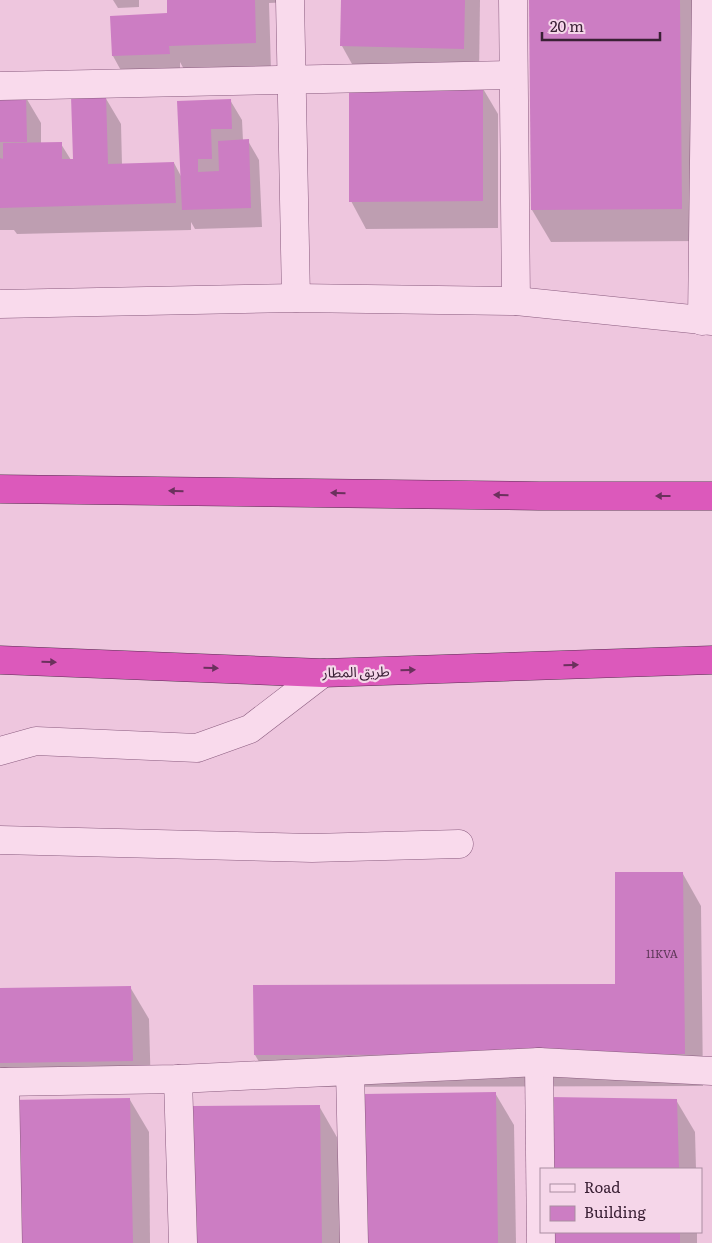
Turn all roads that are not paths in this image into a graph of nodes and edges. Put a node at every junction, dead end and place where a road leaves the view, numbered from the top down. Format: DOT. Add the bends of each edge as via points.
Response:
graph roads {
  1 [pos="290,0"];
  2 [pos="513,0"];
  3 [pos="706,0"];
  4 [pos="514,75"];
  5 [pos="292,80"];
  6 [pos="0,86"];
  7 [pos="296,298"];
  8 [pos="516,301"];
  9 [pos="0,304"];
  10 [pos="707,321"];
  11 [pos="0,488"];
  12 [pos="712,496"];
  13 [pos="0,660"];
  14 [pos="712,660"];
  15 [pos="323,673"];
  16 [pos="0,751"];
  17 [pos="0,840"];
  18 [pos="459,844"];
  19 [pos="539,1062"];
  20 [pos="350,1070"];
  21 [pos="712,1071"];
  22 [pos="178,1079"];
  23 [pos="3,1082"];
  24 [pos="540,1168"];
  25 [pos="8,1243"];
  26 [pos="183,1243"];
  27 [pos="354,1243"];
  1 -- 5 [label="street"];
  2 -- 4 [label="street"];
  3 -- 10 [label="street"];
  4 -- 5 [label="street"];
  4 -- 8 [label="street"];
  5 -- 6 [label="street"];
  5 -- 7 [label="street"];
  7 -- 8 [label="street"];
  7 -- 9 [label="street"];
  8 -- 10 [label="street"];
  12 -- 11 [label="highway, one-way"];
  13 -- 15 [label="highway, طريق المطار, one-way"];
  15 -- 14 [label="highway, طريق المطار, one-way"];
  15 -- 16 [label="street" via="250,729 196,748 36,741"];
  17 -- 18 [label="street" via="312,848"];
  19 -- 20 [label="street"];
  19 -- 21 [label="street"];
  19 -- 24 [label="street"];
  20 -- 22 [label="street"];
  20 -- 27 [label="street"];
  22 -- 23 [label="street"];
  22 -- 26 [label="street"];
  23 -- 25 [label="street"];
}
